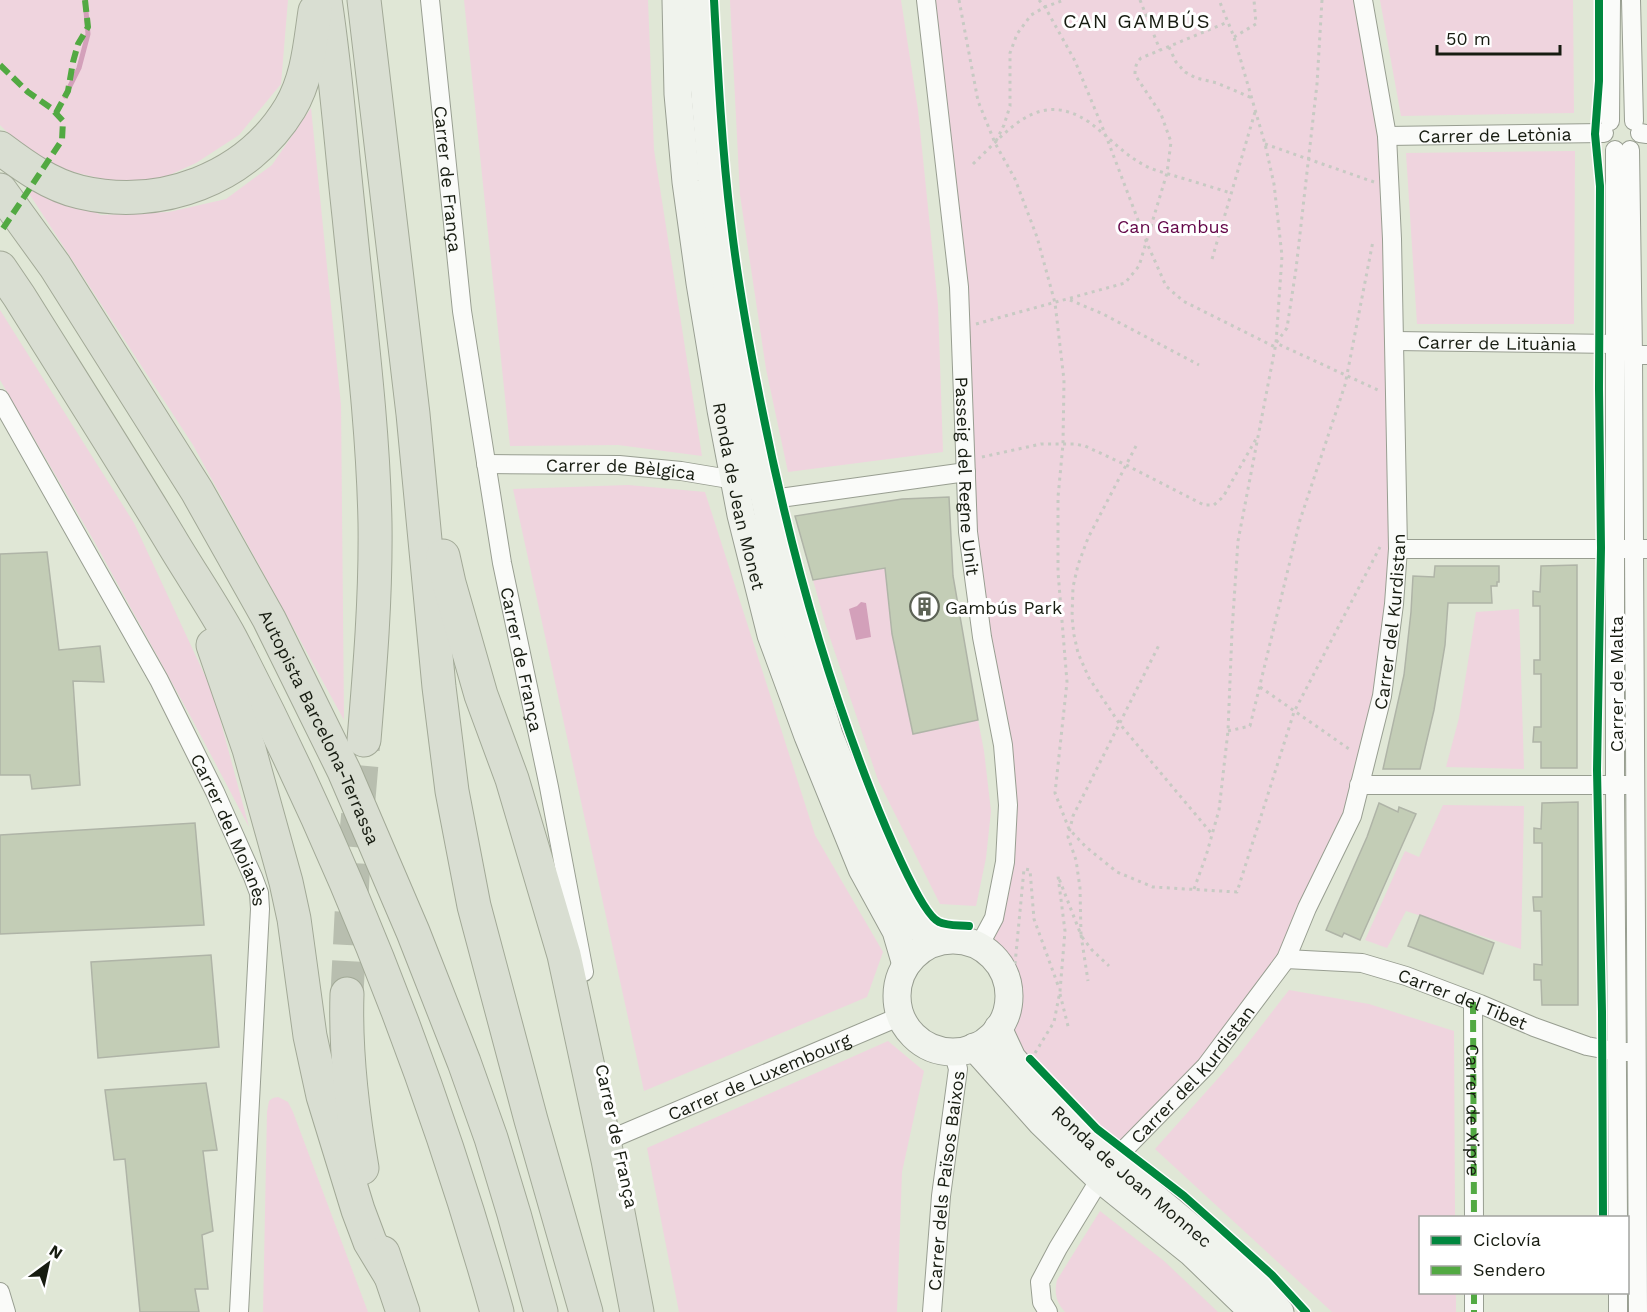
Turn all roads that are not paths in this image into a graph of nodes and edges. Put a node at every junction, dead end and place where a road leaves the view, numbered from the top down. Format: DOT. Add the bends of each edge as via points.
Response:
graph roads {
  1 [pos="316,0"];
  2 [pos="325,0"];
  3 [pos="364,0"];
  4 [pos="430,0"];
  5 [pos="676,0"];
  6 [pos="697,0"];
  7 [pos="926,0"];
  8 [pos="1363,0"];
  9 [pos="1611,0"];
  10 [pos="1631,0"];
  11 [pos="1607,127"];
  12 [pos="1640,129"];
  13 [pos="1387,136"];
  14 [pos="0,148"];
  15 [pos="1623,150"];
  16 [pos="0,190"];
  17 [pos="0,268"];
  18 [pos="1395,341"];
  19 [pos="1614,344"];
  20 [pos="1640,355"];
  21 [pos="0,399"];
  22 [pos="413,414"];
  23 [pos="486,464"];
  24 [pos="971,465"];
  25 [pos="735,480"];
  26 [pos="764,491"];
  27 [pos="155,514"];
  28 [pos="1632,548"];
  29 [pos="1398,549"];
  30 [pos="364,740"];
  31 [pos="1359,785"];
  32 [pos="1616,785"];
  33 [pos="1635,785"];
  34 [pos="936,942"];
  35 [pos="979,946"];
  36 [pos="1286,959"];
  37 [pos="906,965"];
  38 [pos="347,994"];
  39 [pos="1473,1002"];
  40 [pos="901,1016"];
  41 [pos="998,1028"];
  42 [pos="964,1049"];
  43 [pos="1627,1052"];
  44 [pos="618,1136"];
  45 [pos="1106,1170"];
  46 [pos="1474,1216"];
  47 [pos="1618,1216"];
  48 [pos="390,1275"];
  49 [pos="0,1292"];
  50 [pos="1474,1294"];
  51 [pos="1618,1294"];
  52 [pos="6,1312"];
  53 [pos="239,1312"];
  54 [pos="403,1312"];
  55 [pos="497,1312"];
  56 [pos="541,1312"];
  57 [pos="586,1312"];
  58 [pos="637,1312"];
  59 [pos="653,1312"];
  60 [pos="932,1312"];
  61 [pos="1048,1312"];
  62 [pos="1253,1312"];
  63 [pos="1280,1312"];
  64 [pos="1474,1312"];
  65 [pos="1618,1312"];
  66 [pos="1638,1312"];
  1 -- 14 [label="highway" via="307,62 291,106 249,156 223,173 169,194 114,197 79,192 47,180"];
  2 -- 30 [label="highway" via="373,486 374,613"];
  3 -- 22 [label="highway"];
  4 -- 23 [label="street, Carrer de França" via="462,310"];
  5 -- 25 [label="street, Ronda de Jean Monet" via="678,94 686,182"];
  6 -- 26 [label="street, Ronda de Jean Monet" via="716,208 742,383"];
  7 -- 24 [label="street, Passeig del Regne Unit" via="959,287"];
  8 -- 13 [label="street, Carrer del Kurdistan"];
  9 -- 11 [label="street"];
  10 -- 12 [label="street"];
  11 -- 12 [label="street" via="1622,116"];
  11 -- 13 [label="street, Carrer de Letònia"];
  11 -- 15 [label="street" via="1608,146"];
  12 -- 15 [label="street" via="1637,144"];
  13 -- 18 [label="street, Carrer del Kurdistan"];
  15 -- 19 [label="street, Carrer de Malta"];
  15 -- 20 [label="street, Carrer de Malta"];
  16 -- 56 [label="highway, Autopista Barcelona-Terrassa" via="55,266 197,491 269,619 344,771 464,1062 491,1138"];
  17 -- 27 [label="highway"];
  18 -- 19 [label="street, Carrer de Lituània"];
  18 -- 29 [label="street, Carrer del Kurdistan"];
  19 -- 20 [label="street, Carrer de Lituània"];
  19 -- 28 [label="street, Carrer de Malta"];
  20 -- 28 [label="street, Carrer de Malta"];
  21 -- 53 [label="street, Carrer del Moianès" via="159,680 216,792 259,893"];
  22 -- 57 [label="highway" via="442,710 452,790 474,906"];
  22 -- 58 [label="highway" via="449,583 564,955"];
  23 -- 25 [label="street, Carrer de Bèlgica" via="619,465"];
  23 -- 44 [label="street, Carrer de França" via="502,563"];
  24 -- 26 [label="street, Carrer de Bèlgica" via="780,498"];
  24 -- 35 [label="street, Passeig del Regne Unit" via="968,532 982,637 1003,744 1008,805 1005,862 994,918"];
  25 -- 26 [label="street, Carrer de Bèlgica"];
  25 -- 37 [label="street, Ronda de Jean Monet" via="771,635 862,869 896,931"];
  26 -- 34 [label="street, Ronda de Jean Monet" via="796,627 829,735 880,861 913,922"];
  27 -- 48 [label="highway" via="218,654 249,749 284,871 323,1096 358,1210 370,1242"];
  27 -- 55 [label="highway" via="229,636 309,798 374,948 433,1106"];
  28 -- 29 [label="street"];
  28 -- 32 [label="street, Carrer de Malta"];
  28 -- 33 [label="street, Carrer de Malta"];
  29 -- 31 [label="street, Carrer del Kurdistan" via="1382,696"];
  31 -- 32 [label="street"];
  31 -- 36 [label="street, Carrer del Kurdistan" via="1352,816"];
  32 -- 33 [label="street"];
  32 -- 43 [label="street, Carrer de Malta"];
  33 -- 43 [label="street, Carrer de Malta"];
  34 -- 35 [label="street" via="958,940"];
  34 -- 37 [label="street" via="919,951"];
  35 -- 41 [label="street" via="996,960 1005,975 1007,1010"];
  36 -- 39 [label="street, Carrer del Tibet" via="1362,963"];
  36 -- 45 [label="street, Carrer del Kurdistan" via="1206,1066"];
  37 -- 40 [label="street" via="898,981"];
  38 -- 48 [label="highway" via="347,1058 358,1145 368,1199"];
  39 -- 43 [label="street, Carrer del Tibet" via="1587,1046"];
  39 -- 46 [label="street, Carrer de Xipre"];
  40 -- 42 [label="street" via="921,1042 937,1049"];
  40 -- 44 [label="street, Carrer de Luxembourg"];
  41 -- 42 [label="street" via="988,1040"];
  41 -- 45 [label="street, Ronda de Joan Monnec" via="1012,1058"];
  42 -- 45 [label="street, Ronda de Joan Monnec" via="1041,1122"];
  42 -- 60 [label="street, Carrer dels Països Baixos" via="941,1196"];
  43 -- 47 [label="street, Carrer de Malta"];
  43 -- 66 [label="street, Carrer de Malta"];
  44 -- 59 [label="street, Carrer de França"];
  45 -- 61 [label="street, Carrer del Kurdistan" via="1040,1282 1042,1302"];
  45 -- 62 [label="street, Ronda de Joan Monnec"];
  45 -- 63 [label="street, Ronda de Joan Monnec" via="1206,1240"];
  48 -- 54 [label="highway"];
  49 -- 52 [label="street"];
  50 -- 64 [label="street"];
  51 -- 65 [label="street"];
}
